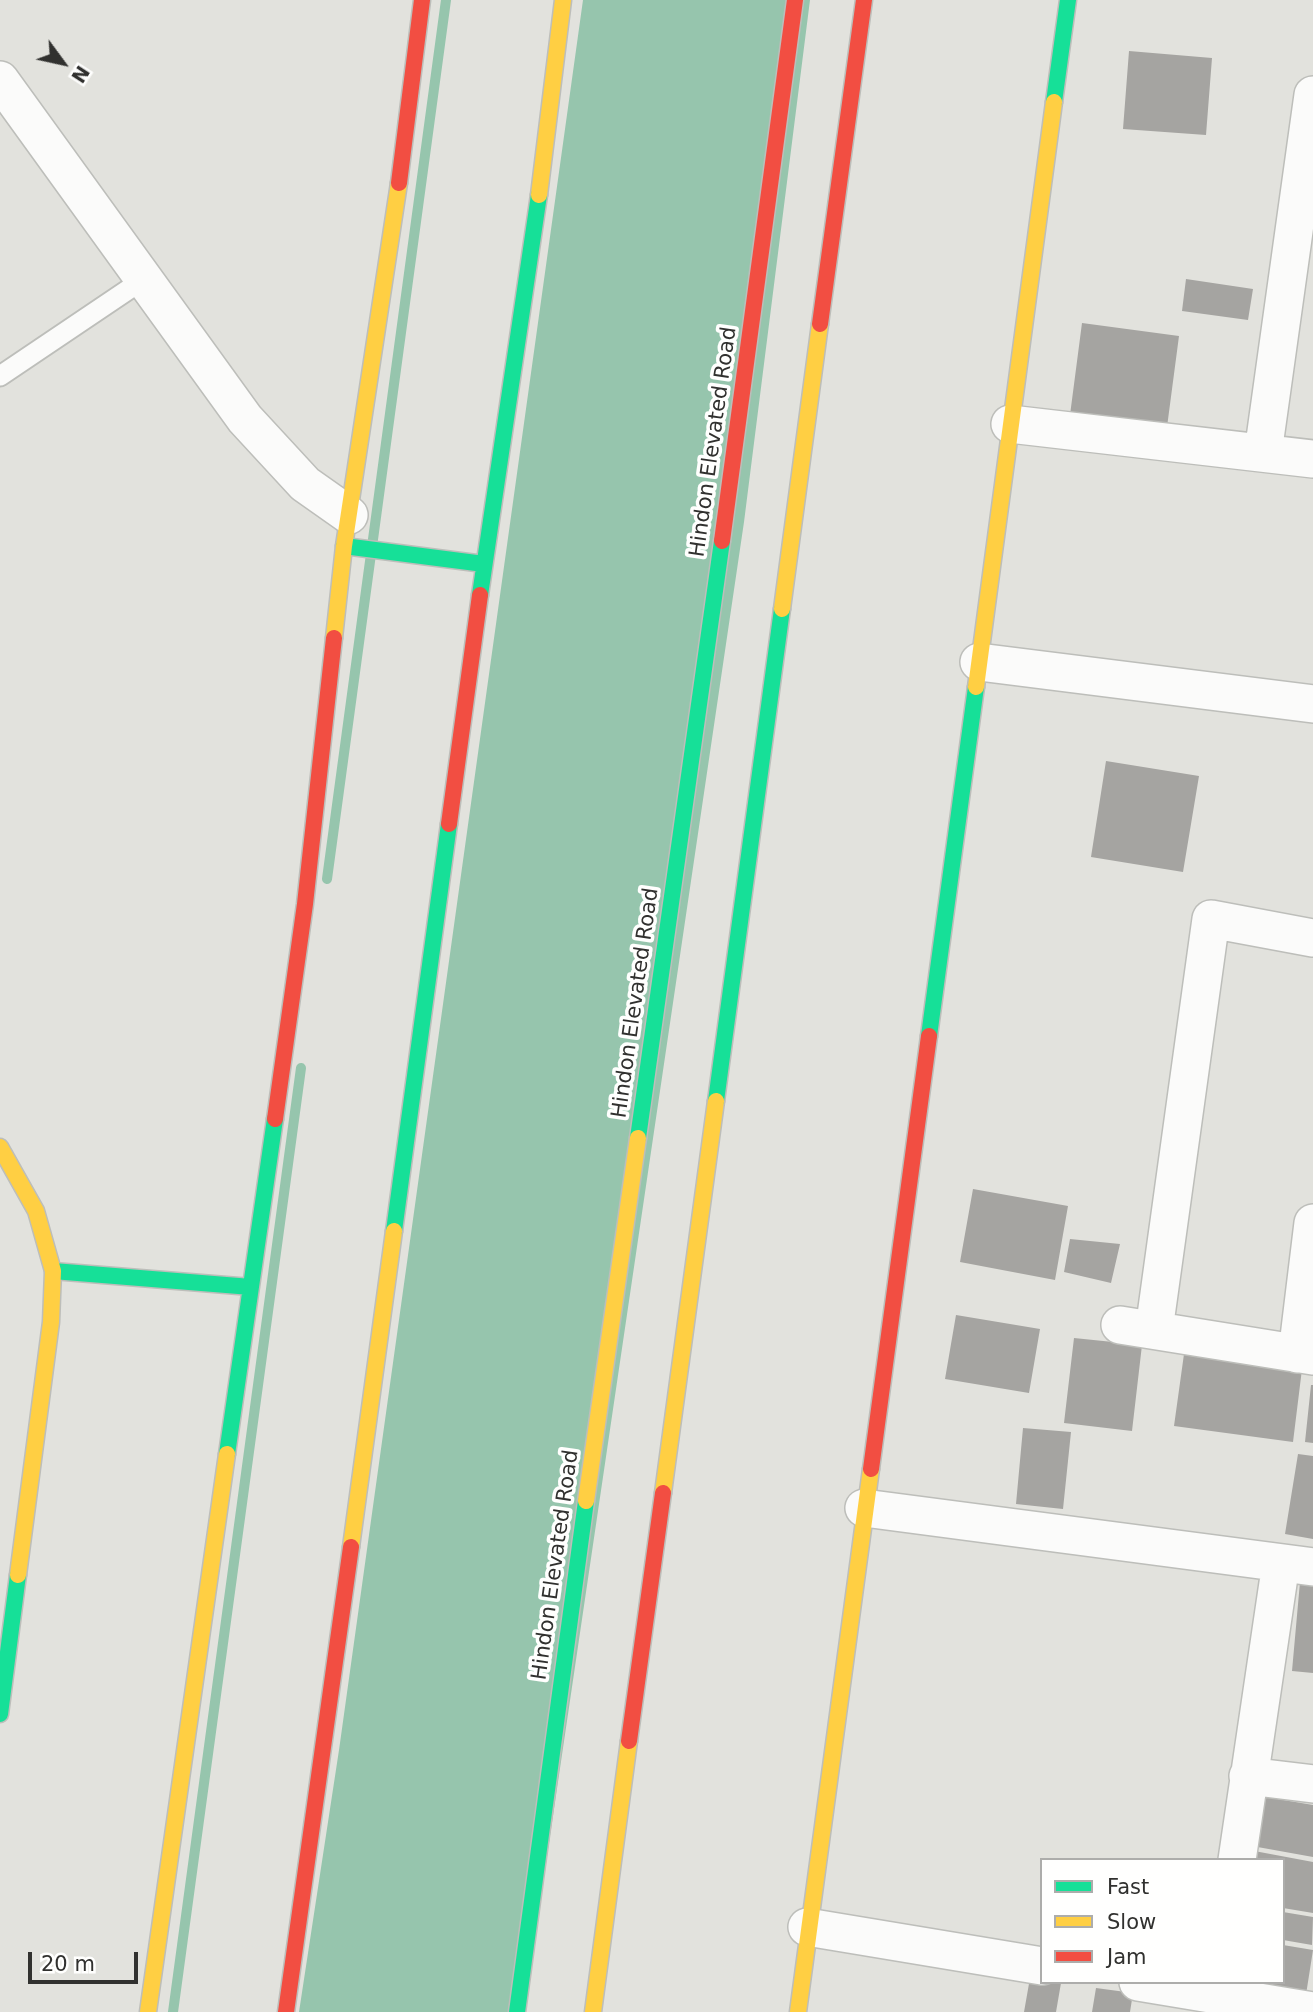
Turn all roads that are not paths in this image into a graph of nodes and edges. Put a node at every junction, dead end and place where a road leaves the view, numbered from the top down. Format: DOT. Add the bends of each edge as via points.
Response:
graph roads {
  1 [pos="422,0"];
  2 [pos="563,0"];
  3 [pos="795,0"];
  4 [pos="864,0"];
  5 [pos="1068,0"];
  6 [pos="0,80"];
  7 [pos="1312,115"];
  8 [pos="144,279"];
  9 [pos="0,376"];
  10 [pos="1010,424"];
  11 [pos="1263,453"];
  12 [pos="1313,459"];
  13 [pos="346,531"];
  14 [pos="484,564"];
  15 [pos="979,662"];
  16 [pos="1313,704"];
  17 [pos="1313,938"];
  18 [pos="0,1147"];
  19 [pos="1313,1223"];
  20 [pos="54,1270"];
  21 [pos="251,1287"];
  22 [pos="1305,1355"];
  23 [pos="864,1508"];
  24 [pos="1297,1565"];
  25 [pos="0,1714"];
  26 [pos="1248,1776"];
  27 [pos="1313,1784"];
  28 [pos="1237,1858"];
  29 [pos="807,1927"];
  30 [pos="1040,1966"];
  31 [pos="1150,1984"];
  32 [pos="1219,1997"];
  33 [pos="1313,2011"];
  34 [pos="148,2012"];
  35 [pos="286,2012"];
  36 [pos="517,2012"];
  37 [pos="593,2012"];
  38 [pos="798,2012"];
  1 -- 13 [label="main road"];
  2 -- 14 [label="main road"];
  3 -- 36 [label="main road, Hindon Elevated Road"];
  4 -- 37 [label="main road"];
  5 -- 10 [label="main road"];
  6 -- 8 [label="street"];
  7 -- 11 [label="street"];
  8 -- 9 [label="lane"];
  8 -- 13 [label="street" via="271,450"];
  10 -- 11 [label="street"];
  10 -- 15 [label="main road"];
  11 -- 12 [label="street"];
  13 -- 14 [label="main road" via="363,549"];
  13 -- 21 [label="main road" via="305,904"];
  14 -- 35 [label="main road"];
  15 -- 16 [label="street"];
  15 -- 23 [label="main road"];
  17 -- 22 [label="street" via="1212,919 1137,1328"];
  18 -- 20 [label="main road" via="36,1211"];
  19 -- 22 [label="street"];
  20 -- 21 [label="main road"];
  20 -- 25 [label="main road"];
  21 -- 34 [label="main road"];
  23 -- 24 [label="street"];
  23 -- 29 [label="main road"];
  24 -- 26 [label="street"];
  26 -- 27 [label="street"];
  26 -- 28 [label="street"];
  29 -- 30 [label="street"];
  29 -- 38 [label="main road"];
  31 -- 32 [label="street"];
  32 -- 33 [label="street"];
}
